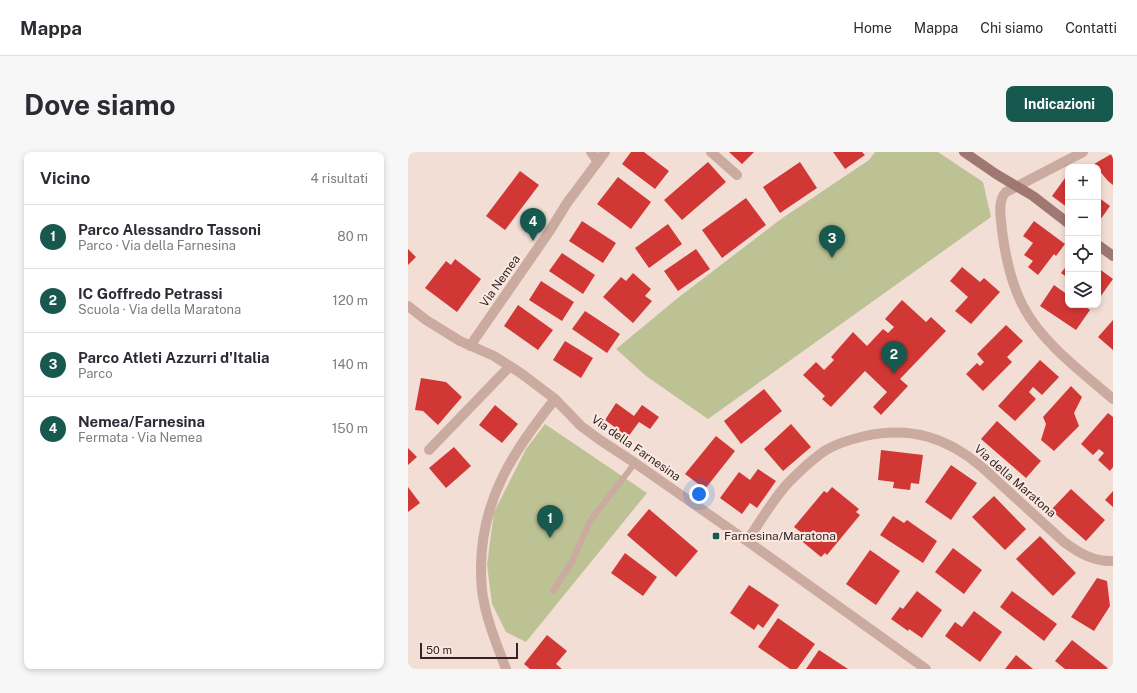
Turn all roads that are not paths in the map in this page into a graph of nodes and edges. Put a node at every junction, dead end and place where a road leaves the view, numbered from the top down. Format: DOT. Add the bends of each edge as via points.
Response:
graph roads {
  1 [pos="591,152"];
  2 [pos="605,152"];
  3 [pos="711,152"];
  4 [pos="964,152"];
  5 [pos="1083,152"];
  6 [pos="598,162"];
  7 [pos="737,175"];
  8 [pos="1016,186"];
  9 [pos="1065,221"];
  10 [pos="1101,247"];
  11 [pos="1113,256"];
  12 [pos="408,306"];
  13 [pos="470,346"];
  14 [pos="510,366"];
  15 [pos="555,399"];
  16 [pos="1113,399"];
  17 [pos="429,450"];
  18 [pos="635,463"];
  19 [pos="747,541"];
  20 [pos="1113,561"];
  21 [pos="553,591"];
  22 [pos="506,669"];
  23 [pos="926,669"];
  1 -- 6 [label="street"];
  2 -- 6 [label="street, Via Nemea"];
  3 -- 7 [label="street"];
  4 -- 8 [label="street"];
  5 -- 8 [label="street"];
  6 -- 13 [label="street, Via Nemea"];
  8 -- 9 [label="street"];
  8 -- 16 [label="street" via="1002,197 1001,216 1006,254 1023,305 1035,324 1060,353"];
  10 -- 11 [label="street"];
  12 -- 13 [label="street" via="460,342"];
  13 -- 14 [label="street, Via della Farnesina"];
  14 -- 15 [label="street, Via della Farnesina"];
  14 -- 17 [label="street"];
  15 -- 18 [label="street, Via della Farnesina" via="584,428"];
  15 -- 22 [label="street" via="509,465 492,500 485,527 481,556 483,601"];
  18 -- 19 [label="street, Via della Farnesina"];
  18 -- 21 [label="lane" via="590,521 572,562"];
  19 -- 20 [label="street, Via della Maratona" via="788,483 826,450 855,438 885,432 905,432 930,437 970,457 1068,544 1088,557"];
  19 -- 23 [label="street, Via della Farnesina"];
}
